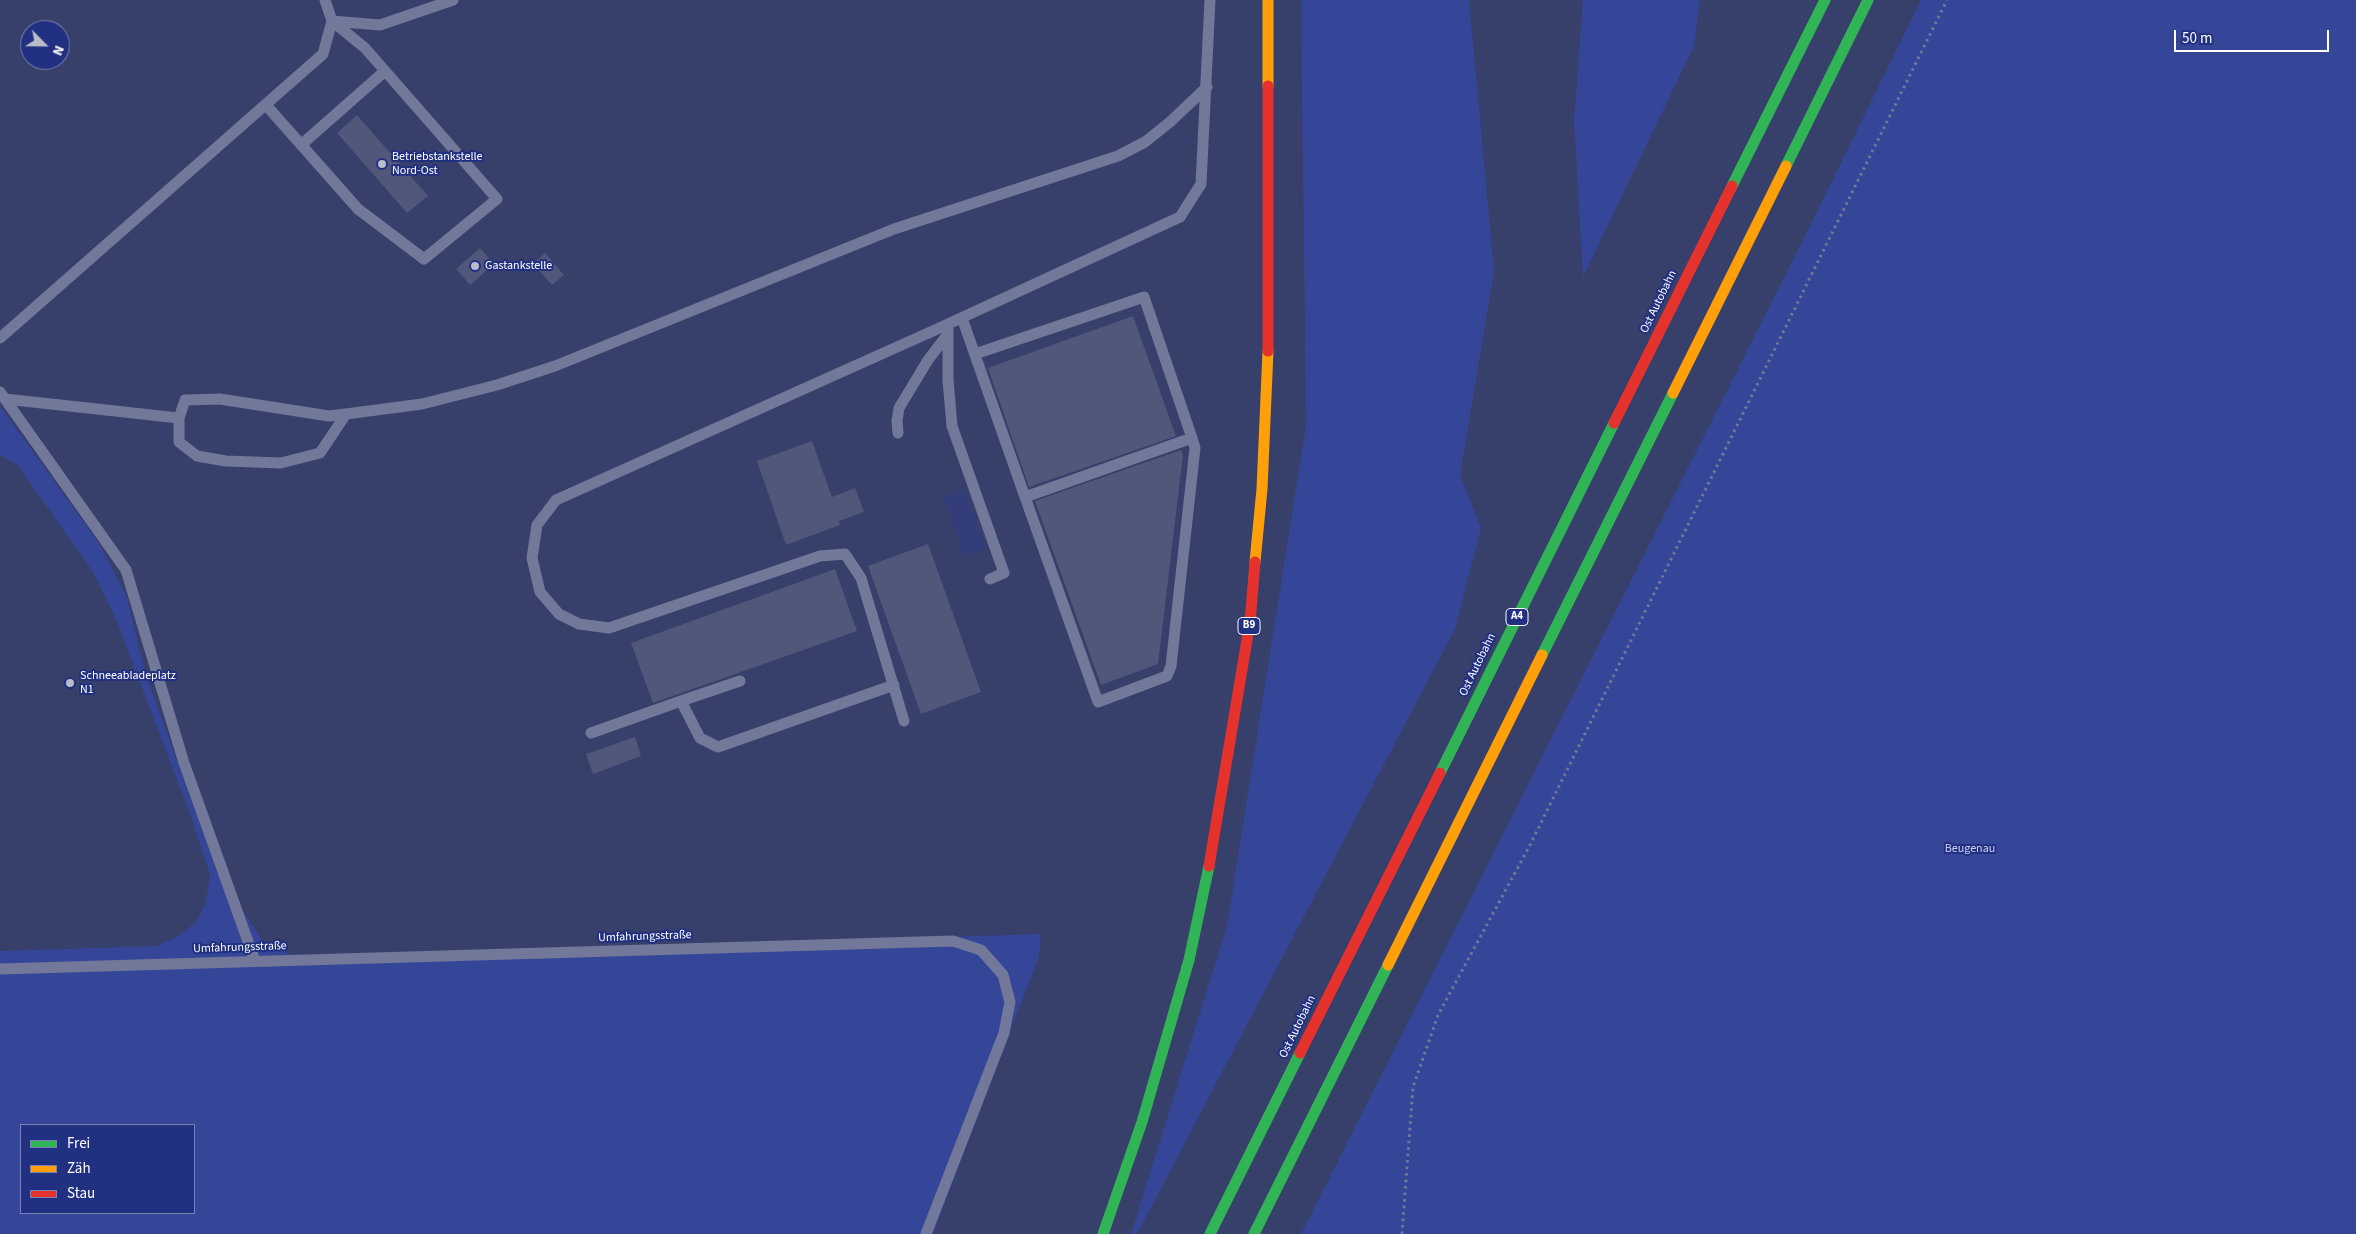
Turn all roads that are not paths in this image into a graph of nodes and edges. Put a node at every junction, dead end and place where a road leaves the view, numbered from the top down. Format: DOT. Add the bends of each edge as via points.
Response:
graph roads {
  1 [pos="326,0"];
  2 [pos="453,0"];
  3 [pos="1210,0"];
  4 [pos="1268,0"];
  5 [pos="1825,0"];
  6 [pos="1868,0"];
  7 [pos="332,21"];
  8 [pos="385,71"];
  9 [pos="1207,87"];
  10 [pos="266,105"];
  11 [pos="301,145"];
  12 [pos="962,318"];
  13 [pos="948,329"];
  14 [pos="0,338"];
  15 [pos="975,354"];
  16 [pos="3,396"];
  17 [pos="346,414"];
  18 [pos="179,418"];
  19 [pos="898,434"];
  20 [pos="1192,438"];
  21 [pos="1025,496"];
  22 [pos="990,579"];
  23 [pos="740,680"];
  24 [pos="894,685"];
  25 [pos="681,702"];
  26 [pos="904,721"];
  27 [pos="591,733"];
  28 [pos="255,962"];
  29 [pos="0,969"];
  30 [pos="926,1234"];
  31 [pos="1102,1234"];
  32 [pos="1210,1234"];
  33 [pos="1254,1234"];
  1 -- 7 [label="lane"];
  2 -- 7 [label="lane" via="380,25"];
  3 -- 9 [label="lane"];
  4 -- 31 [label="main road, B9" via="1268,343 1262,489 1250,622 1217,827 1189,960 1142,1122"];
  5 -- 32 [label="main road, Ost Autobahn / A4"];
  6 -- 33 [label="main road"];
  7 -- 8 [label="lane" via="365,48"];
  7 -- 10 [label="lane" via="323,54"];
  8 -- 11 [label="lane"];
  8 -- 11 [label="lane" via="497,199 424,259 358,209"];
  9 -- 12 [label="lane" via="1201,184 1180,217"];
  9 -- 17 [label="lane" via="1145,142 1118,156 894,229 530,374 422,404"];
  10 -- 11 [label="lane"];
  10 -- 14 [label="lane"];
  12 -- 13 [label="lane"];
  12 -- 15 [label="lane"];
  13 -- 19 [label="lane" via="899,408"];
  13 -- 22 [label="lane" via="952,426 1004,573"];
  13 -- 24 [label="lane" via="556,500 537,525 532,558 540,592 559,614 579,624 609,628 820,556 845,554 862,578"];
  15 -- 20 [label="lane" via="1144,297"];
  15 -- 21 [label="lane"];
  16 -- 18 [label="lane"];
  16 -- 28 [label="lane" via="126,570 184,764"];
  17 -- 18 [label="lane" via="328,416 220,399 186,400"];
  17 -- 18 [label="lane" via="320,453 281,463 226,461 197,456 179,442"];
  20 -- 21 [label="lane"];
  20 -- 21 [label="lane" via="1196,448 1171,666 1167,676 1098,702"];
  23 -- 25 [label="lane"];
  24 -- 25 [label="lane" via="718,746 700,738"];
  24 -- 26 [label="lane"];
  25 -- 27 [label="lane"];
  28 -- 29 [label="lane, Umfahrungsstraße"];
  28 -- 30 [label="lane, Umfahrungsstraße" via="953,941 981,950 1003,975 1010,1002 1004,1033"];
}
